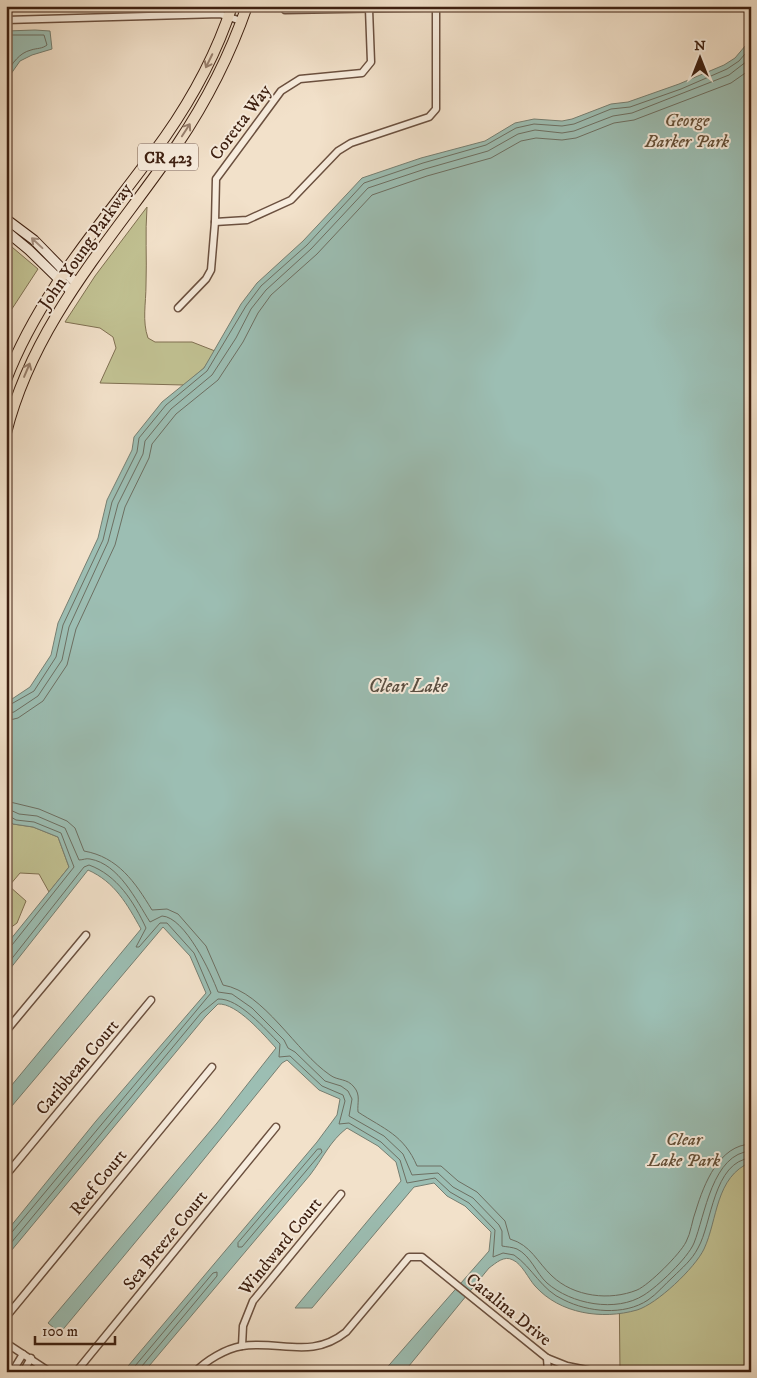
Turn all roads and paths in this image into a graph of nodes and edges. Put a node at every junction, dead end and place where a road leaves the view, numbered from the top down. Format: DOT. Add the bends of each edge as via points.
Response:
graph roads {
  1 [pos="232,6"];
  2 [pos="246,6"];
  3 [pos="507,6"];
  4 [pos="436,7"];
  5 [pos="324,8"];
  6 [pos="370,9"];
  7 [pos="285,10"];
  8 [pos="229,17"];
  9 [pos="6,20"];
  10 [pos="241,21"];
  11 [pos="6,219"];
  12 [pos="215,222"];
  13 [pos="6,231"];
  14 [pos="61,276"];
  15 [pos="73,287"];
  16 [pos="178,308"];
  17 [pos="6,380"];
  18 [pos="6,433"];
  19 [pos="86,935"];
  20 [pos="151,1000"];
  21 [pos="6,1031"];
  22 [pos="212,1067"];
  23 [pos="276,1127"];
  24 [pos="6,1175"];
  25 [pos="341,1194"];
  26 [pos="6,1317"];
  27 [pos="6,1343"];
  28 [pos="242,1346"];
  29 [pos="23,1354"];
  30 [pos="31,1358"];
  31 [pos="547,1358"];
  32 [pos="12,1372"];
  33 [pos="23,1372"];
  34 [pos="50,1372"];
  35 [pos="76,1372"];
  36 [pos="195,1372"];
  37 [pos="548,1372"];
  38 [pos="598,1372"];
  1 -- 8 [label="main road, John Young Parkway / CR 423"];
  2 -- 10 [label="main road, John Young Parkway / CR 423"];
  3 -- 4 [label="street"];
  4 -- 6 [label="street"];
  4 -- 12 [label="street" via="436,108 429,117 352,143 338,151 290,200 247,220"];
  5 -- 6 [label="street"];
  5 -- 7 [label="street"];
  6 -- 12 [label="street, Coretta Way" via="371,62 368,67 362,72 300,79 281,91 216,180"];
  8 -- 9 [label="street" via="220,14"];
  8 -- 10 [label="street"];
  8 -- 14 [label="main road, John Young Parkway / CR 423, one-way" via="204,72 176,121"];
  15 -- 10 [label="main road, John Young Parkway / CR 423, one-way" via="191,123 217,77"];
  14 -- 11 [label="street, one-way" via="34,240"];
  12 -- 16 [label="street, Coretta Way" via="210,270 206,279"];
  13 -- 14 [label="street"];
  14 -- 15 [label="street"];
  14 -- 17 [label="main road, John Young Parkway / CR 423" via="31,326"];
  18 -- 15 [label="main road, John Young Parkway / CR 423, one-way" via="33,358"];
  19 -- 21 [label="street"];
  20 -- 24 [label="street, Caribbean Court"];
  22 -- 26 [label="street, Reef Court"];
  23 -- 35 [label="street, Sea Breeze Court"];
  25 -- 28 [label="street, Windward Court" via="253,1301 243,1326"];
  27 -- 29 [label="street"];
  28 -- 31 [label="street, Catalina Drive" via="314,1347 336,1341 409,1256 422,1257"];
  28 -- 36 [label="street" via="204,1363"];
  29 -- 30 [label="street"];
  29 -- 32 [label="street"];
  30 -- 33 [label="street"];
  30 -- 34 [label="street"];
  31 -- 37 [label="street"];
  31 -- 38 [label="street, Catalina Drive"];
}
